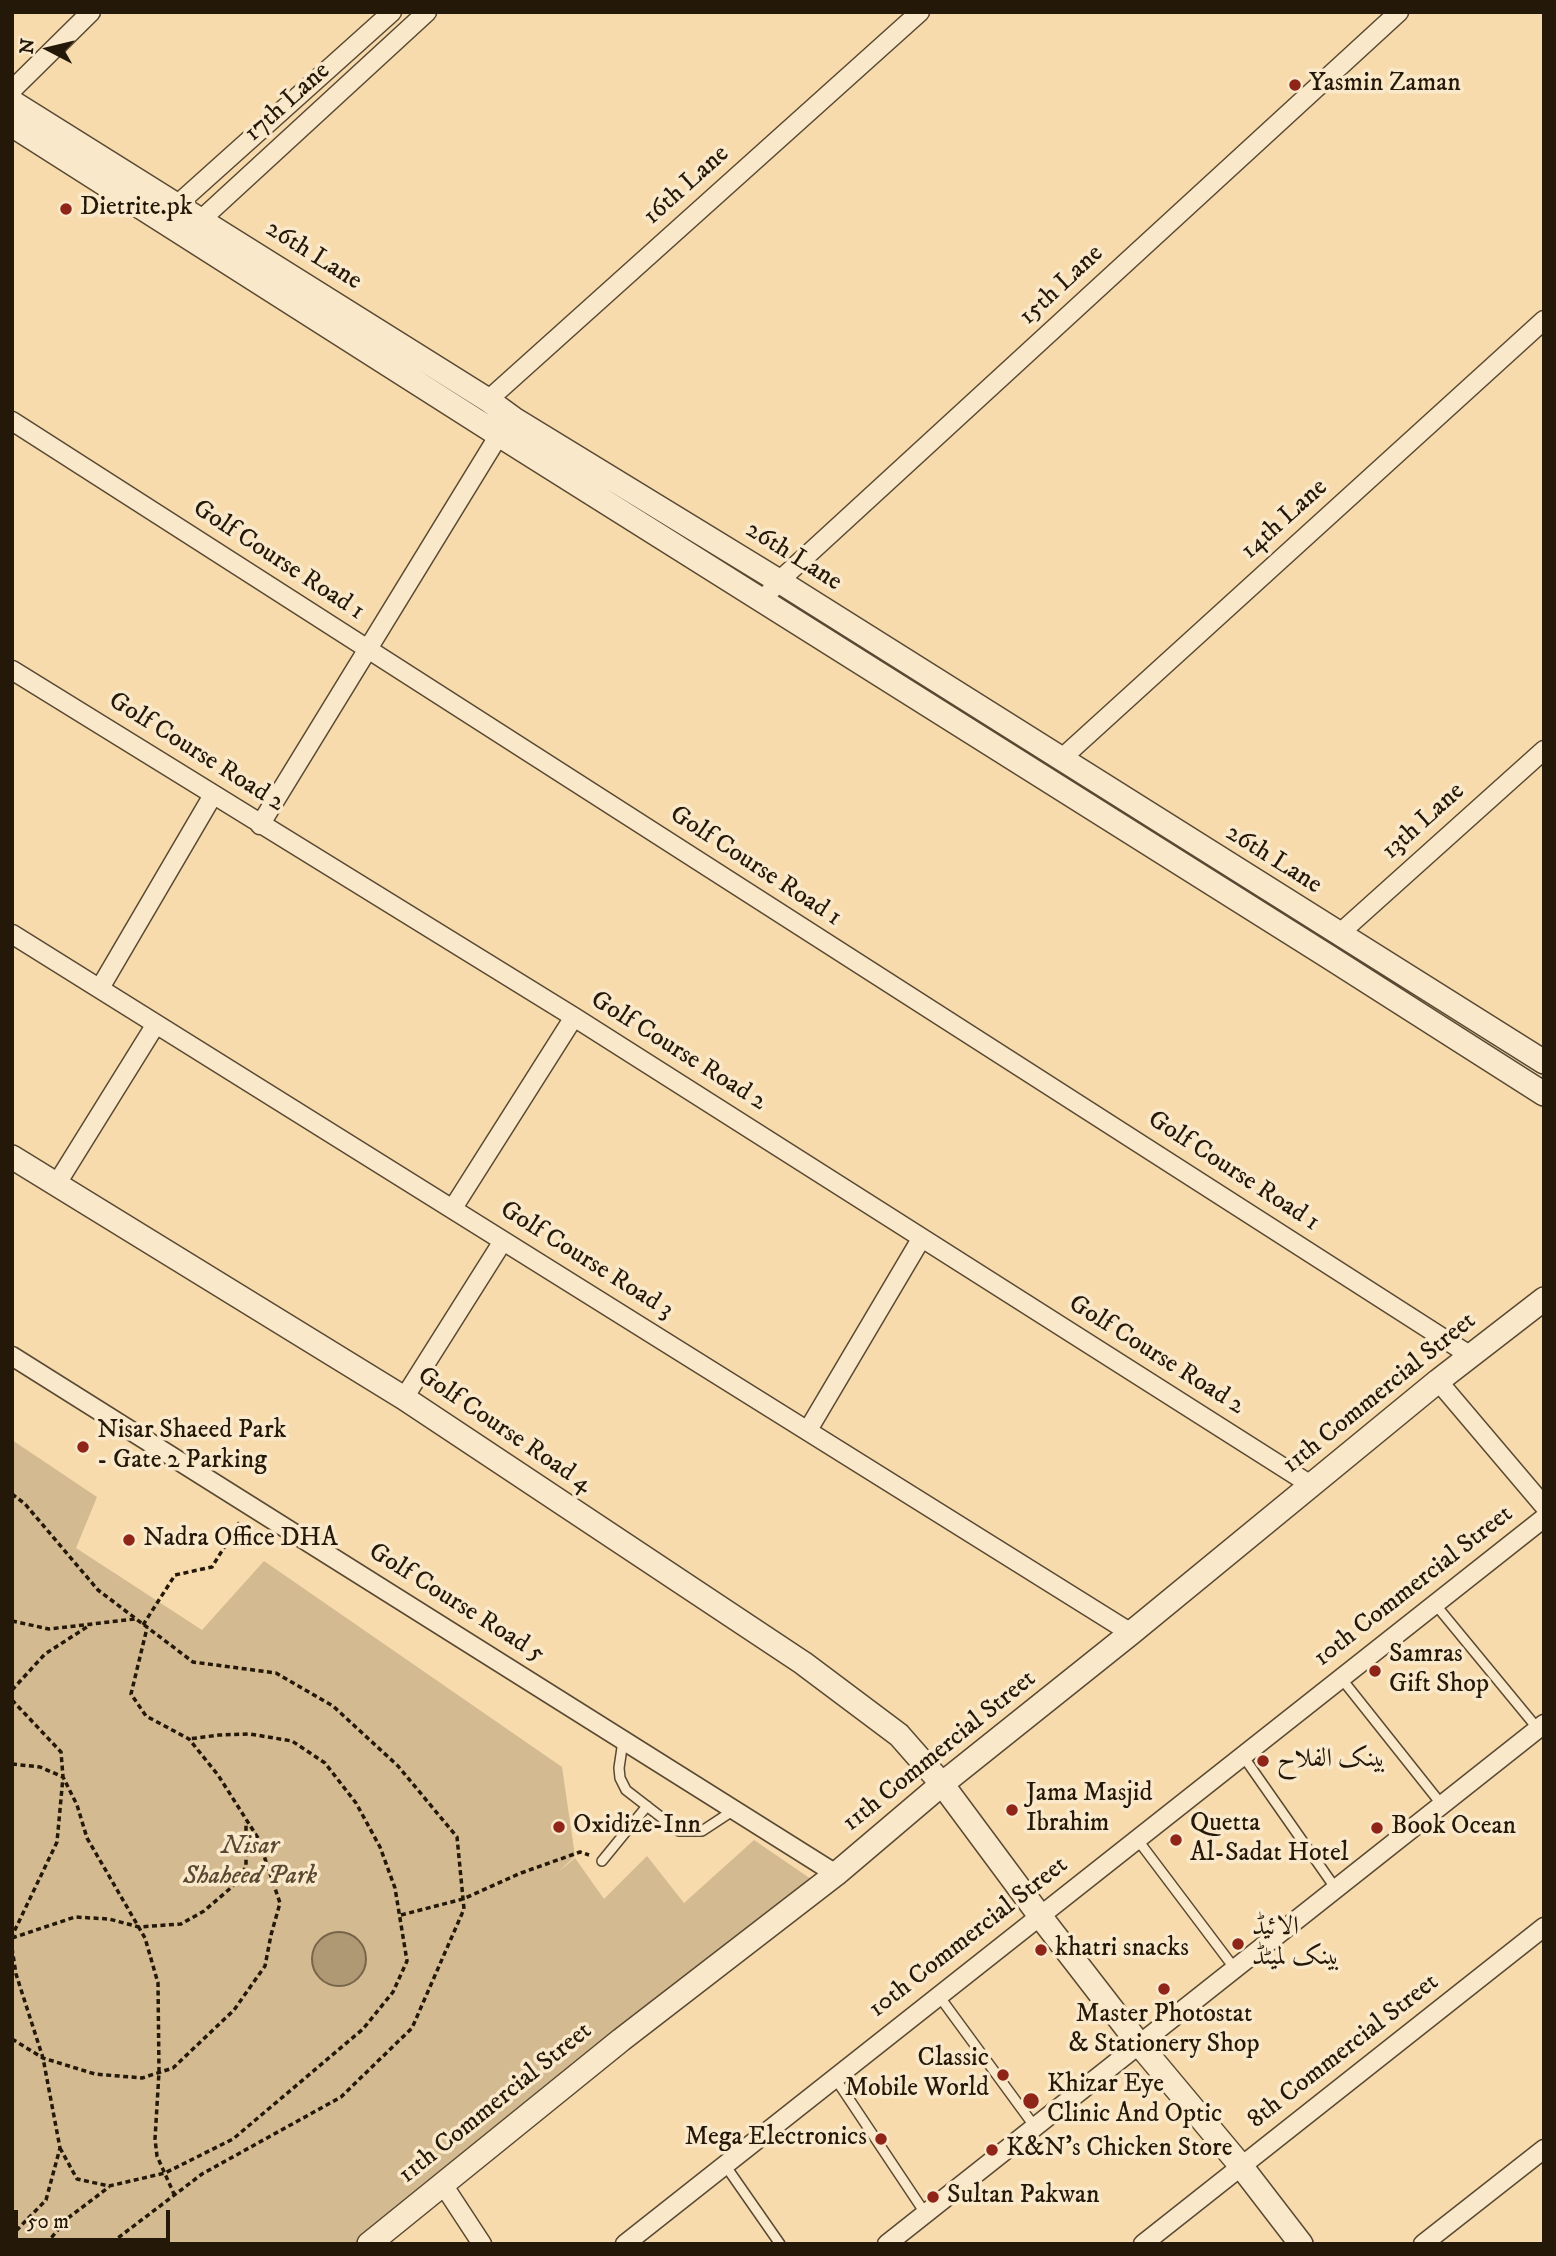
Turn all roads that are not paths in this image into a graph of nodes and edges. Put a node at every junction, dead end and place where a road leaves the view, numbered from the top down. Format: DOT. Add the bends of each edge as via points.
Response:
graph roads {
  1 [pos="91,12"];
  2 [pos="392,12"];
  3 [pos="427,12"];
  4 [pos="920,12"];
  5 [pos="1399,12"];
  6 [pos="12,90"];
  7 [pos="12,102"];
  8 [pos="12,125"];
  9 [pos="169,212"];
  10 [pos="193,226"];
  11 [pos="1544,320"];
  12 [pos="488,400"];
  13 [pos="12,421"];
  14 [pos="499,435"];
  15 [pos="779,581"];
  16 [pos="762,601"];
  17 [pos="368,650"];
  18 [pos="12,670"];
  19 [pos="1544,750"];
  20 [pos="1061,759"];
  21 [pos="213,795"];
  22 [pos="260,825"];
  23 [pos="12,934"];
  24 [pos="1339,934"];
  25 [pos="100,988"];
  26 [pos="574,1017"];
  27 [pos="156,1024"];
  28 [pos="1541,1057"];
  29 [pos="1544,1094"];
  30 [pos="12,1157"];
  31 [pos="56,1185"];
  32 [pos="453,1208"];
  33 [pos="921,1238"];
  34 [pos="503,1241"];
  35 [pos="1544,1299"];
  36 [pos="12,1356"];
  37 [pos="1471,1356"];
  38 [pos="1438,1381"];
  39 [pos="404,1398"];
  40 [pos="808,1430"];
  41 [pos="1311,1485"];
  42 [pos="1544,1506"];
  43 [pos="1544,1518"];
  44 [pos="1435,1604"];
  45 [pos="1131,1633"];
  46 [pos="1341,1678"];
  47 [pos="1541,1726"];
  48 [pos="624,1740"];
  49 [pos="1243,1756"];
  50 [pos="942,1784"];
  51 [pos="1442,1805"];
  52 [pos="647,1806"];
  53 [pos="734,1810"];
  54 [pos="1136,1839"];
  55 [pos="602,1861"];
  56 [pos="836,1874"];
  57 [pos="1336,1889"];
  58 [pos="1040,1916"];
  59 [pos="1544,1927"];
  60 [pos="1235,1969"];
  61 [pos="939,1996"];
  62 [pos="1139,2044"];
  63 [pos="835,2078"];
  64 [pos="1035,2127"];
  65 [pos="1544,2149"];
  66 [pos="725,2165"];
  67 [pos="1241,2166"];
  68 [pos="442,2183"];
  69 [pos="925,2213"];
  70 [pos="628,2243"];
  71 [pos="369,2244"];
  72 [pos="482,2244"];
  73 [pos="780,2244"];
  74 [pos="887,2244"];
  75 [pos="1143,2244"];
  76 [pos="1301,2244"];
  77 [pos="1423,2244"];
  1 -- 6 [label="street"];
  2 -- 9 [label="street, 17th Lane"];
  3 -- 10 [label="street, 17th Lane"];
  4 -- 12 [label="street, 16th Lane"];
  5 -- 15 [label="street, 15th Lane"];
  7 -- 9 [label="street, 26th Lane"];
  8 -- 9 [label="street"];
  9 -- 10 [label="street, 26th Lane"];
  10 -- 12 [label="street, 26th Lane"];
  10 -- 14 [label="street"];
  11 -- 20 [label="street, 14th Lane"];
  12 -- 15 [label="street, 26th Lane"];
  13 -- 17 [label="street, Golf Course Road 1"];
  14 -- 16 [label="street"];
  14 -- 17 [label="street"];
  15 -- 16 [label="street, 15th Lane"];
  15 -- 20 [label="street, 26th Lane"];
  16 -- 29 [label="street"];
  17 -- 22 [label="street"];
  17 -- 37 [label="street, Golf Course Road 1"];
  18 -- 21 [label="street, Golf Course Road 2"];
  19 -- 24 [label="street, 13th Lane"];
  20 -- 24 [label="street, 26th Lane"];
  21 -- 22 [label="street, Golf Course Road 2"];
  21 -- 25 [label="street"];
  22 -- 26 [label="street, Golf Course Road 2"];
  23 -- 25 [label="street, Golf Course Road 3"];
  24 -- 28 [label="street, 26th Lane"];
  25 -- 27 [label="street, Golf Course Road 3"];
  26 -- 32 [label="street"];
  26 -- 33 [label="street, Golf Course Road 2"];
  27 -- 31 [label="street"];
  27 -- 32 [label="street, Golf Course Road 3"];
  30 -- 31 [label="street, Golf Course Road 4"];
  31 -- 39 [label="street, Golf Course Road 4"];
  32 -- 34 [label="street, Golf Course Road 3"];
  33 -- 40 [label="street"];
  33 -- 41 [label="street, Golf Course Road 2"];
  34 -- 39 [label="street"];
  34 -- 40 [label="street, Golf Course Road 3"];
  35 -- 37 [label="street, 11th Commercial Street"];
  36 -- 48 [label="street, Golf Course Road 5"];
  37 -- 38 [label="street, 11th Commercial Street"];
  38 -- 41 [label="street, 11th Commercial Street"];
  38 -- 42 [label="street"];
  39 -- 50 [label="street, Golf Course Road 4" via="803,1663 899,1735"];
  40 -- 45 [label="street, Golf Course Road 3"];
  41 -- 45 [label="street, 11th Commercial Street"];
  43 -- 44 [label="street, 10th Commercial Street"];
  44 -- 46 [label="street, 10th Commercial Street"];
  44 -- 47 [label="lane"];
  45 -- 50 [label="street, 11th Commercial Street"];
  46 -- 49 [label="street, 10th Commercial Street"];
  46 -- 51 [label="lane"];
  47 -- 51 [label="street"];
  48 -- 52 [label="lane" via="620,1778 626,1790"];
  48 -- 53 [label="street, Golf Course Road 5"];
  49 -- 54 [label="street, 10th Commercial Street"];
  49 -- 57 [label="lane"];
  50 -- 56 [label="street, 11th Commercial Street"];
  50 -- 58 [label="street, Golf Course Road 4"];
  51 -- 57 [label="street"];
  52 -- 53 [label="lane" via="679,1831 690,1833 702,1831"];
  52 -- 55 [label="lane"];
  53 -- 56 [label="street, Golf Course Road 5"];
  54 -- 58 [label="street, 10th Commercial Street"];
  54 -- 60 [label="lane"];
  56 -- 68 [label="street, 11th Commercial Street"];
  57 -- 60 [label="street"];
  58 -- 61 [label="street, 10th Commercial Street"];
  58 -- 62 [label="street, Golf Course Road 4"];
  59 -- 67 [label="street, 8th Commercial Street"];
  60 -- 62 [label="street"];
  61 -- 63 [label="street, 10th Commercial Street"];
  61 -- 64 [label="lane"];
  62 -- 64 [label="street"];
  62 -- 67 [label="street, Golf Course Road 4"];
  63 -- 66 [label="street, 10th Commercial Street"];
  63 -- 69 [label="lane"];
  64 -- 69 [label="street"];
  65 -- 77 [label="street"];
  66 -- 70 [label="street, 10th Commercial Street"];
  66 -- 73 [label="lane"];
  67 -- 75 [label="street, 8th Commercial Street"];
  67 -- 76 [label="street, Golf Course Road 4"];
  68 -- 71 [label="street, 11th Commercial Street"];
  68 -- 72 [label="street"];
  69 -- 74 [label="street"];
}
